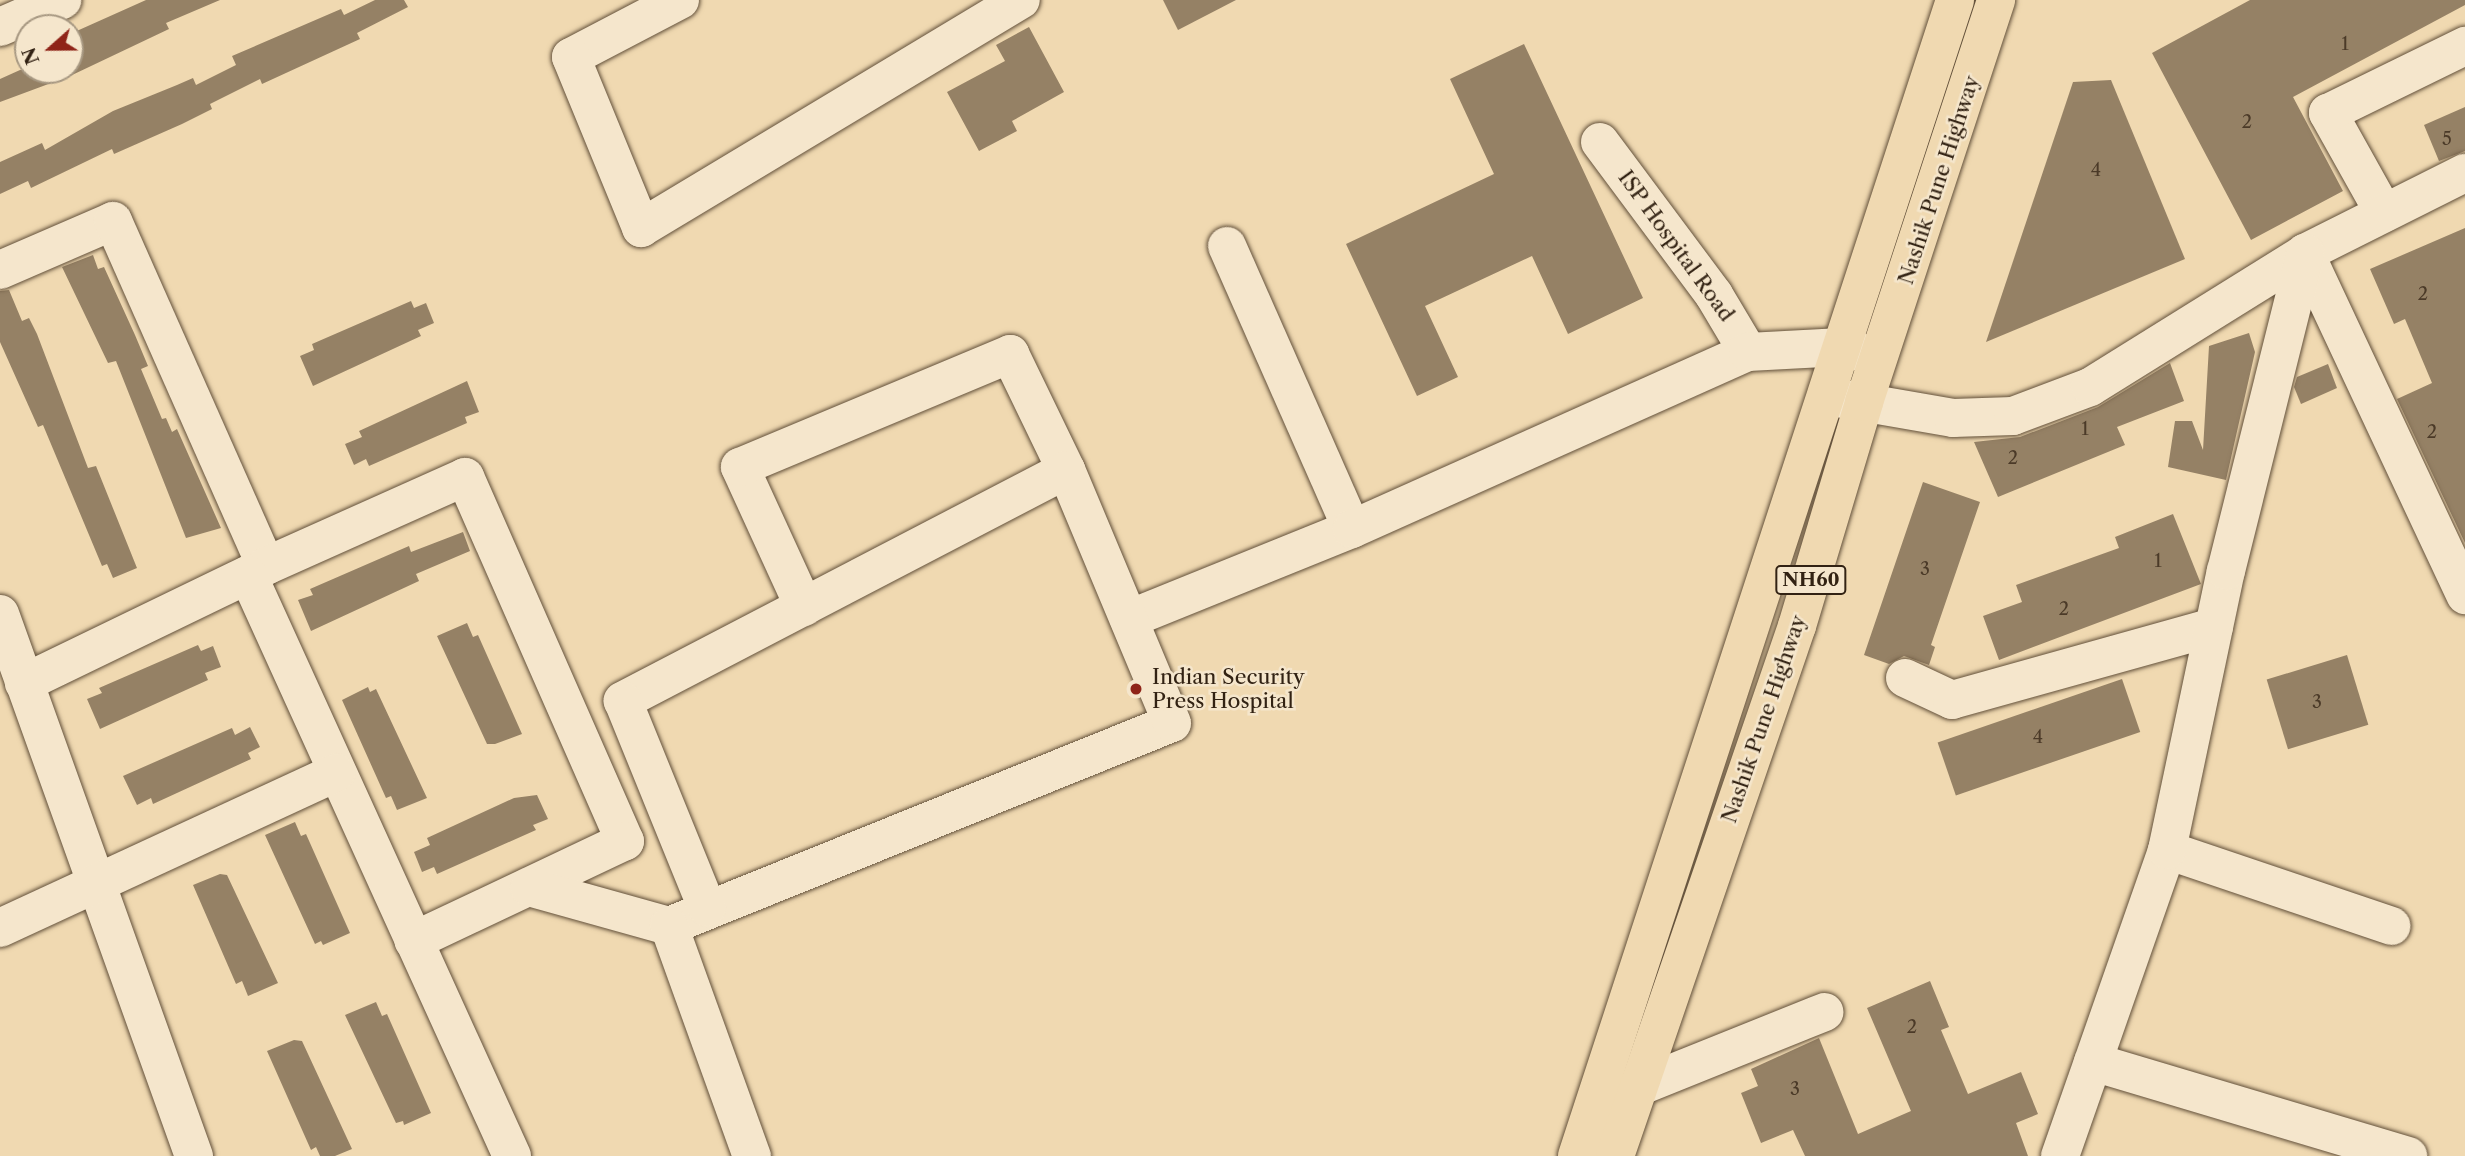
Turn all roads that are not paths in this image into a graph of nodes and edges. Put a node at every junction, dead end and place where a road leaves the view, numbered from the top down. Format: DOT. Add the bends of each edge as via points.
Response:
graph roads {
  1 [pos="62,0"];
  2 [pos="680,0"];
  3 [pos="1020,0"];
  4 [pos="1955,0"];
  5 [pos="1996,0"];
  6 [pos="0,27"];
  7 [pos="2465,46"];
  8 [pos="1601,142"];
  9 [pos="2465,173"];
  10 [pos="2384,213"];
  11 [pos="1227,246"];
  12 [pos="2305,253"];
  13 [pos="0,271"];
  14 [pos="1842,346"];
  15 [pos="1748,352"];
  16 [pos="1882,359"];
  17 [pos="1827,396"];
  18 [pos="1864,402"];
  19 [pos="1066,470"];
  20 [pos="1352,529"];
  21 [pos="257,570"];
  22 [pos="2465,595"];
  23 [pos="804,607"];
  24 [pos="0,614"];
  25 [pos="1129,619"];
  26 [pos="2214,627"];
  27 [pos="1905,678"];
  28 [pos="24,683"];
  29 [pos="336,773"];
  30 [pos="2167,850"];
  31 [pos="96,885"];
  32 [pos="529,887"];
  33 [pos="688,917"];
  34 [pos="2392,926"];
  35 [pos="0,928"];
  36 [pos="413,942"];
  37 [pos="1825,1012"];
  38 [pos="2093,1062"];
  39 [pos="1638,1087"];
  40 [pos="194,1156"];
  41 [pos="512,1156"];
  42 [pos="752,1156"];
  43 [pos="1577,1156"];
  44 [pos="1615,1156"];
  45 [pos="2060,1156"];
  46 [pos="2408,1156"];
  1 -- 6 [label="street"];
  2 -- 3 [label="street" via="570,57 641,228"];
  4 -- 14 [label="highway, Nashik Pune Highway / NH60"];
  5 -- 16 [label="highway, Nashik Pune Highway / NH60"];
  7 -- 10 [label="street" via="2328,113"];
  8 -- 15 [label="street, ISP Hospital Road" via="1714,295"];
  9 -- 10 [label="street"];
  10 -- 12 [label="street"];
  11 -- 20 [label="street"];
  12 -- 18 [label="street" via="2090,387 2012,416 1953,418"];
  12 -- 22 [label="street"];
  12 -- 26 [label="street"];
  13 -- 21 [label="street" via="113,221"];
  14 -- 15 [label="street"];
  14 -- 16 [label="street"];
  14 -- 17 [label="highway, Nashik Pune Highway / NH60"];
  15 -- 20 [label="street"];
  16 -- 18 [label="highway, Nashik Pune Highway / NH60"];
  17 -- 18 [label="street"];
  17 -- 43 [label="highway, Nashik Pune Highway / NH60"];
  18 -- 39 [label="highway, Nashik Pune Highway / NH60" via="1797,626"];
  19 -- 23 [label="street"];
  19 -- 23 [label="street" via="1010,354 740,467"];
  19 -- 25 [label="street"];
  20 -- 25 [label="street"];
  21 -- 28 [label="street"];
  21 -- 29 [label="street"];
  21 -- 32 [label="street" via="465,477 625,841"];
  23 -- 33 [label="street" via="624,701"];
  24 -- 28 [label="street"];
  25 -- 33 [label="street" via="1172,723 992,799"];
  26 -- 27 [label="street" via="1952,701"];
  26 -- 30 [label="street"];
  28 -- 31 [label="street"];
  29 -- 31 [label="street"];
  29 -- 36 [label="street"];
  30 -- 34 [label="street"];
  30 -- 38 [label="street"];
  31 -- 35 [label="street"];
  31 -- 40 [label="street"];
  32 -- 33 [label="street"];
  32 -- 36 [label="street"];
  33 -- 42 [label="street"];
  36 -- 41 [label="street"];
  37 -- 39 [label="street"];
  38 -- 45 [label="street"];
  38 -- 46 [label="street"];
  39 -- 44 [label="highway, Nashik Pune Highway / NH60"];
}
